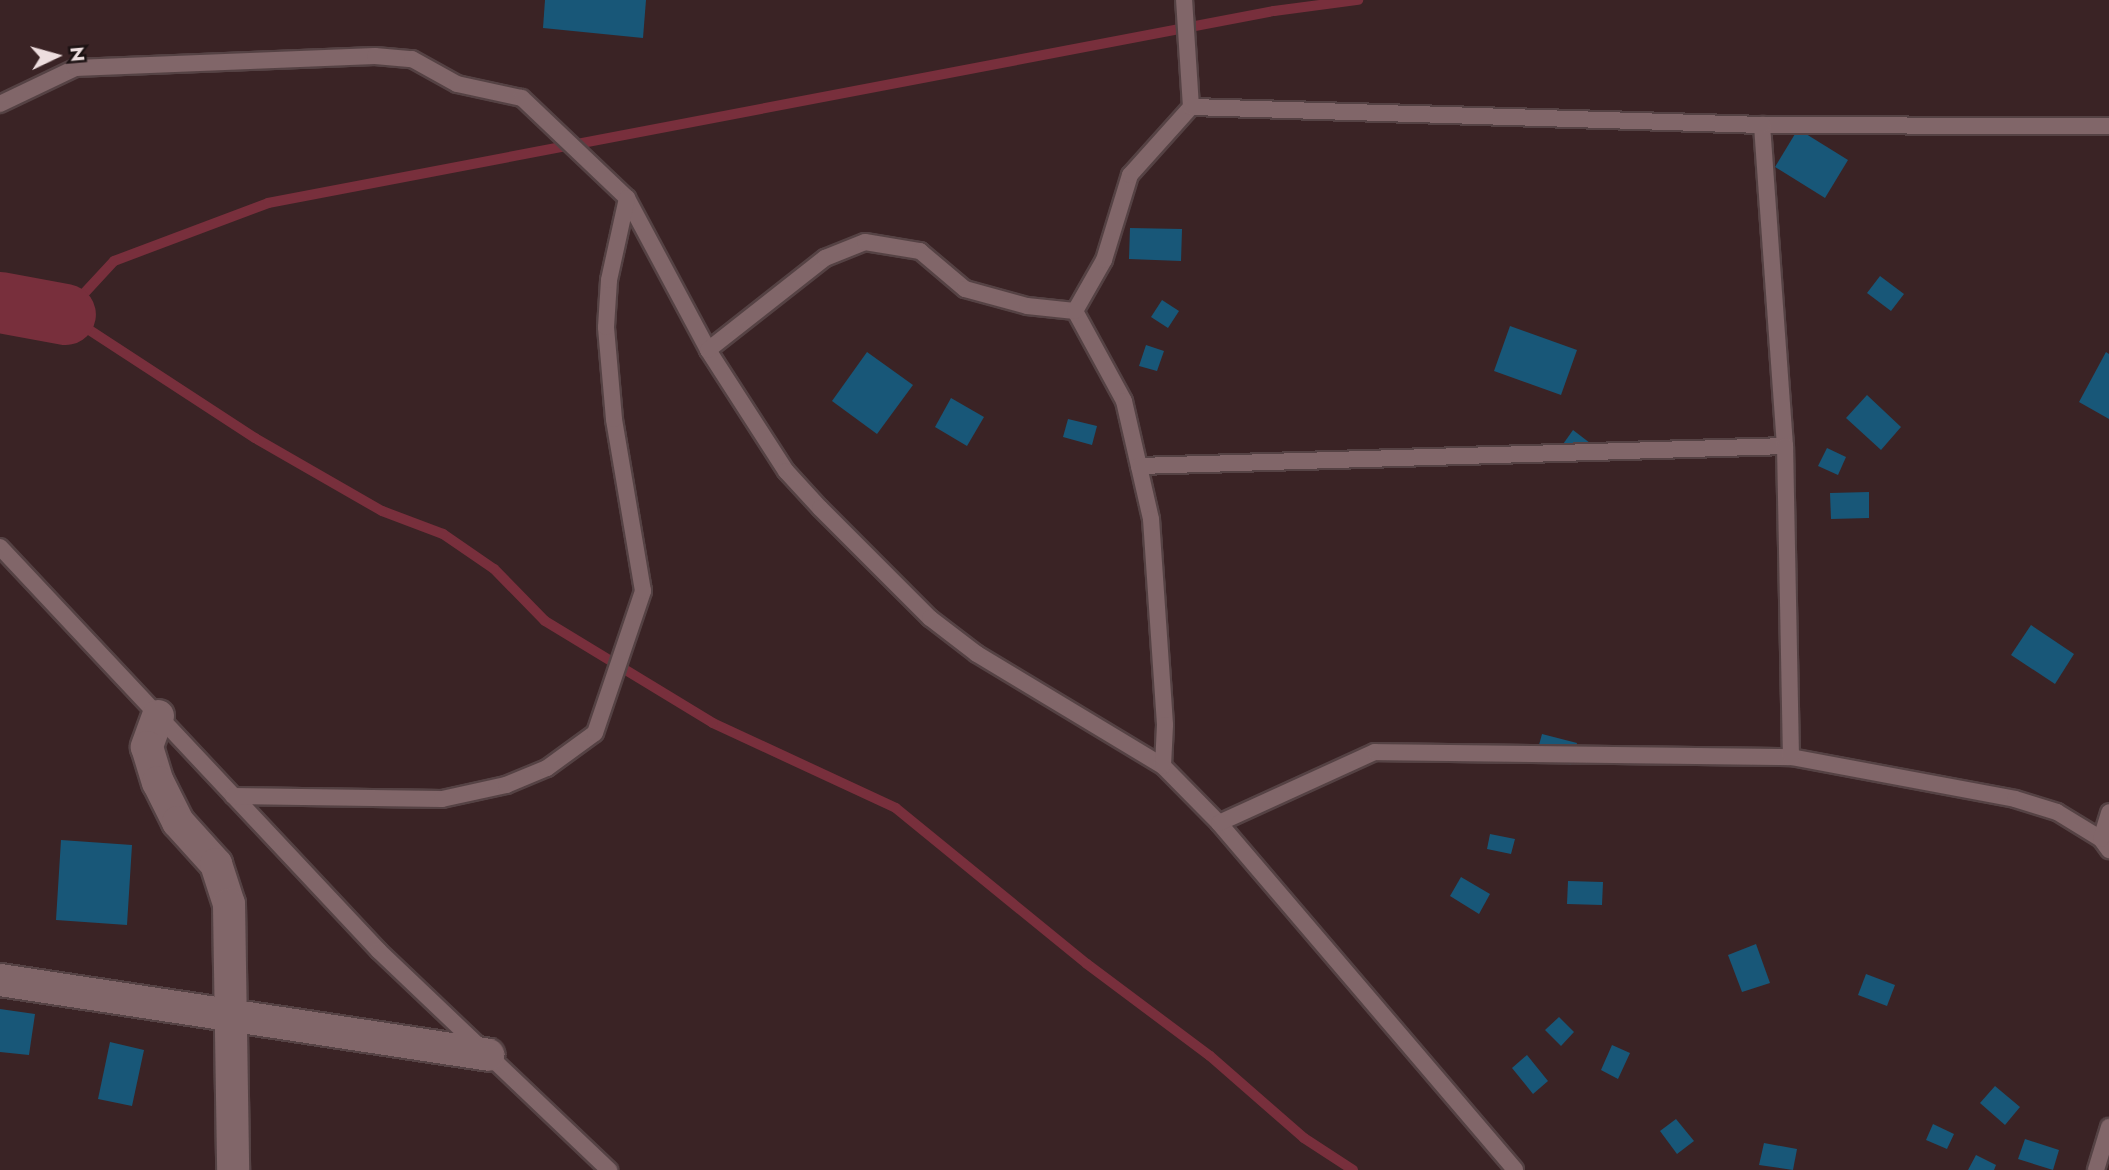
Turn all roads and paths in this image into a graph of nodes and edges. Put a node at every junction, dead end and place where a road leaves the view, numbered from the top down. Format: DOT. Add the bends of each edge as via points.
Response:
graph roads {
  1 [pos="1184,0"];
  2 [pos="0,104"];
  3 [pos="1191,107"];
  4 [pos="1762,124"];
  5 [pos="2109,126"];
  6 [pos="627,198"];
  7 [pos="1075,311"];
  8 [pos="708,350"];
  9 [pos="1785,446"];
  10 [pos="1139,466"];
  11 [pos="0,547"];
  12 [pos="158,716"];
  13 [pos="1791,757"];
  14 [pos="1163,766"];
  15 [pos="233,796"];
  16 [pos="2109,812"];
  17 [pos="1219,823"];
  18 [pos="2105,844"];
  19 [pos="0,980"];
  20 [pos="231,1017"];
  21 [pos="488,1055"];
  22 [pos="2109,1127"];
  23 [pos="233,1170"];
  24 [pos="609,1170"];
  25 [pos="1515,1170"];
  26 [pos="2095,1170"];
  1 -- 3 [label="lane"];
  2 -- 6 [label="lane" via="75,68 149,62 412,59 457,84 522,98"];
  3 -- 4 [label="lane"];
  3 -- 7 [label="lane" via="1130,175 1104,260"];
  4 -- 5 [label="lane"];
  4 -- 9 [label="lane"];
  6 -- 8 [label="lane"];
  6 -- 15 [label="lane" via="610,280 606,327 614,419 643,591 595,733 547,768 506,785 442,799"];
  7 -- 8 [label="lane" via="1027,306 965,289 920,251 865,242 825,258"];
  7 -- 10 [label="lane" via="1124,401"];
  8 -- 14 [label="lane" via="786,471 930,618 1085,723"];
  9 -- 10 [label="lane"];
  9 -- 13 [label="lane"];
  10 -- 14 [label="lane" via="1151,519 1156,578"];
  11 -- 12 [label="lane"];
  12 -- 15 [label="lane"];
  12 -- 20 [label="street" via="147,747 158,782 178,822 216,864 229,904"];
  13 -- 17 [label="lane" via="1375,752"];
  13 -- 18 [label="lane" via="2015,799 2057,812"];
  14 -- 17 [label="lane"];
  15 -- 21 [label="lane" via="379,951"];
  16 -- 18 [label="lane"];
  17 -- 25 [label="lane"];
  19 -- 20 [label="street"];
  20 -- 21 [label="street"];
  20 -- 23 [label="street"];
  21 -- 24 [label="lane"];
  22 -- 26 [label="lane"];
}
